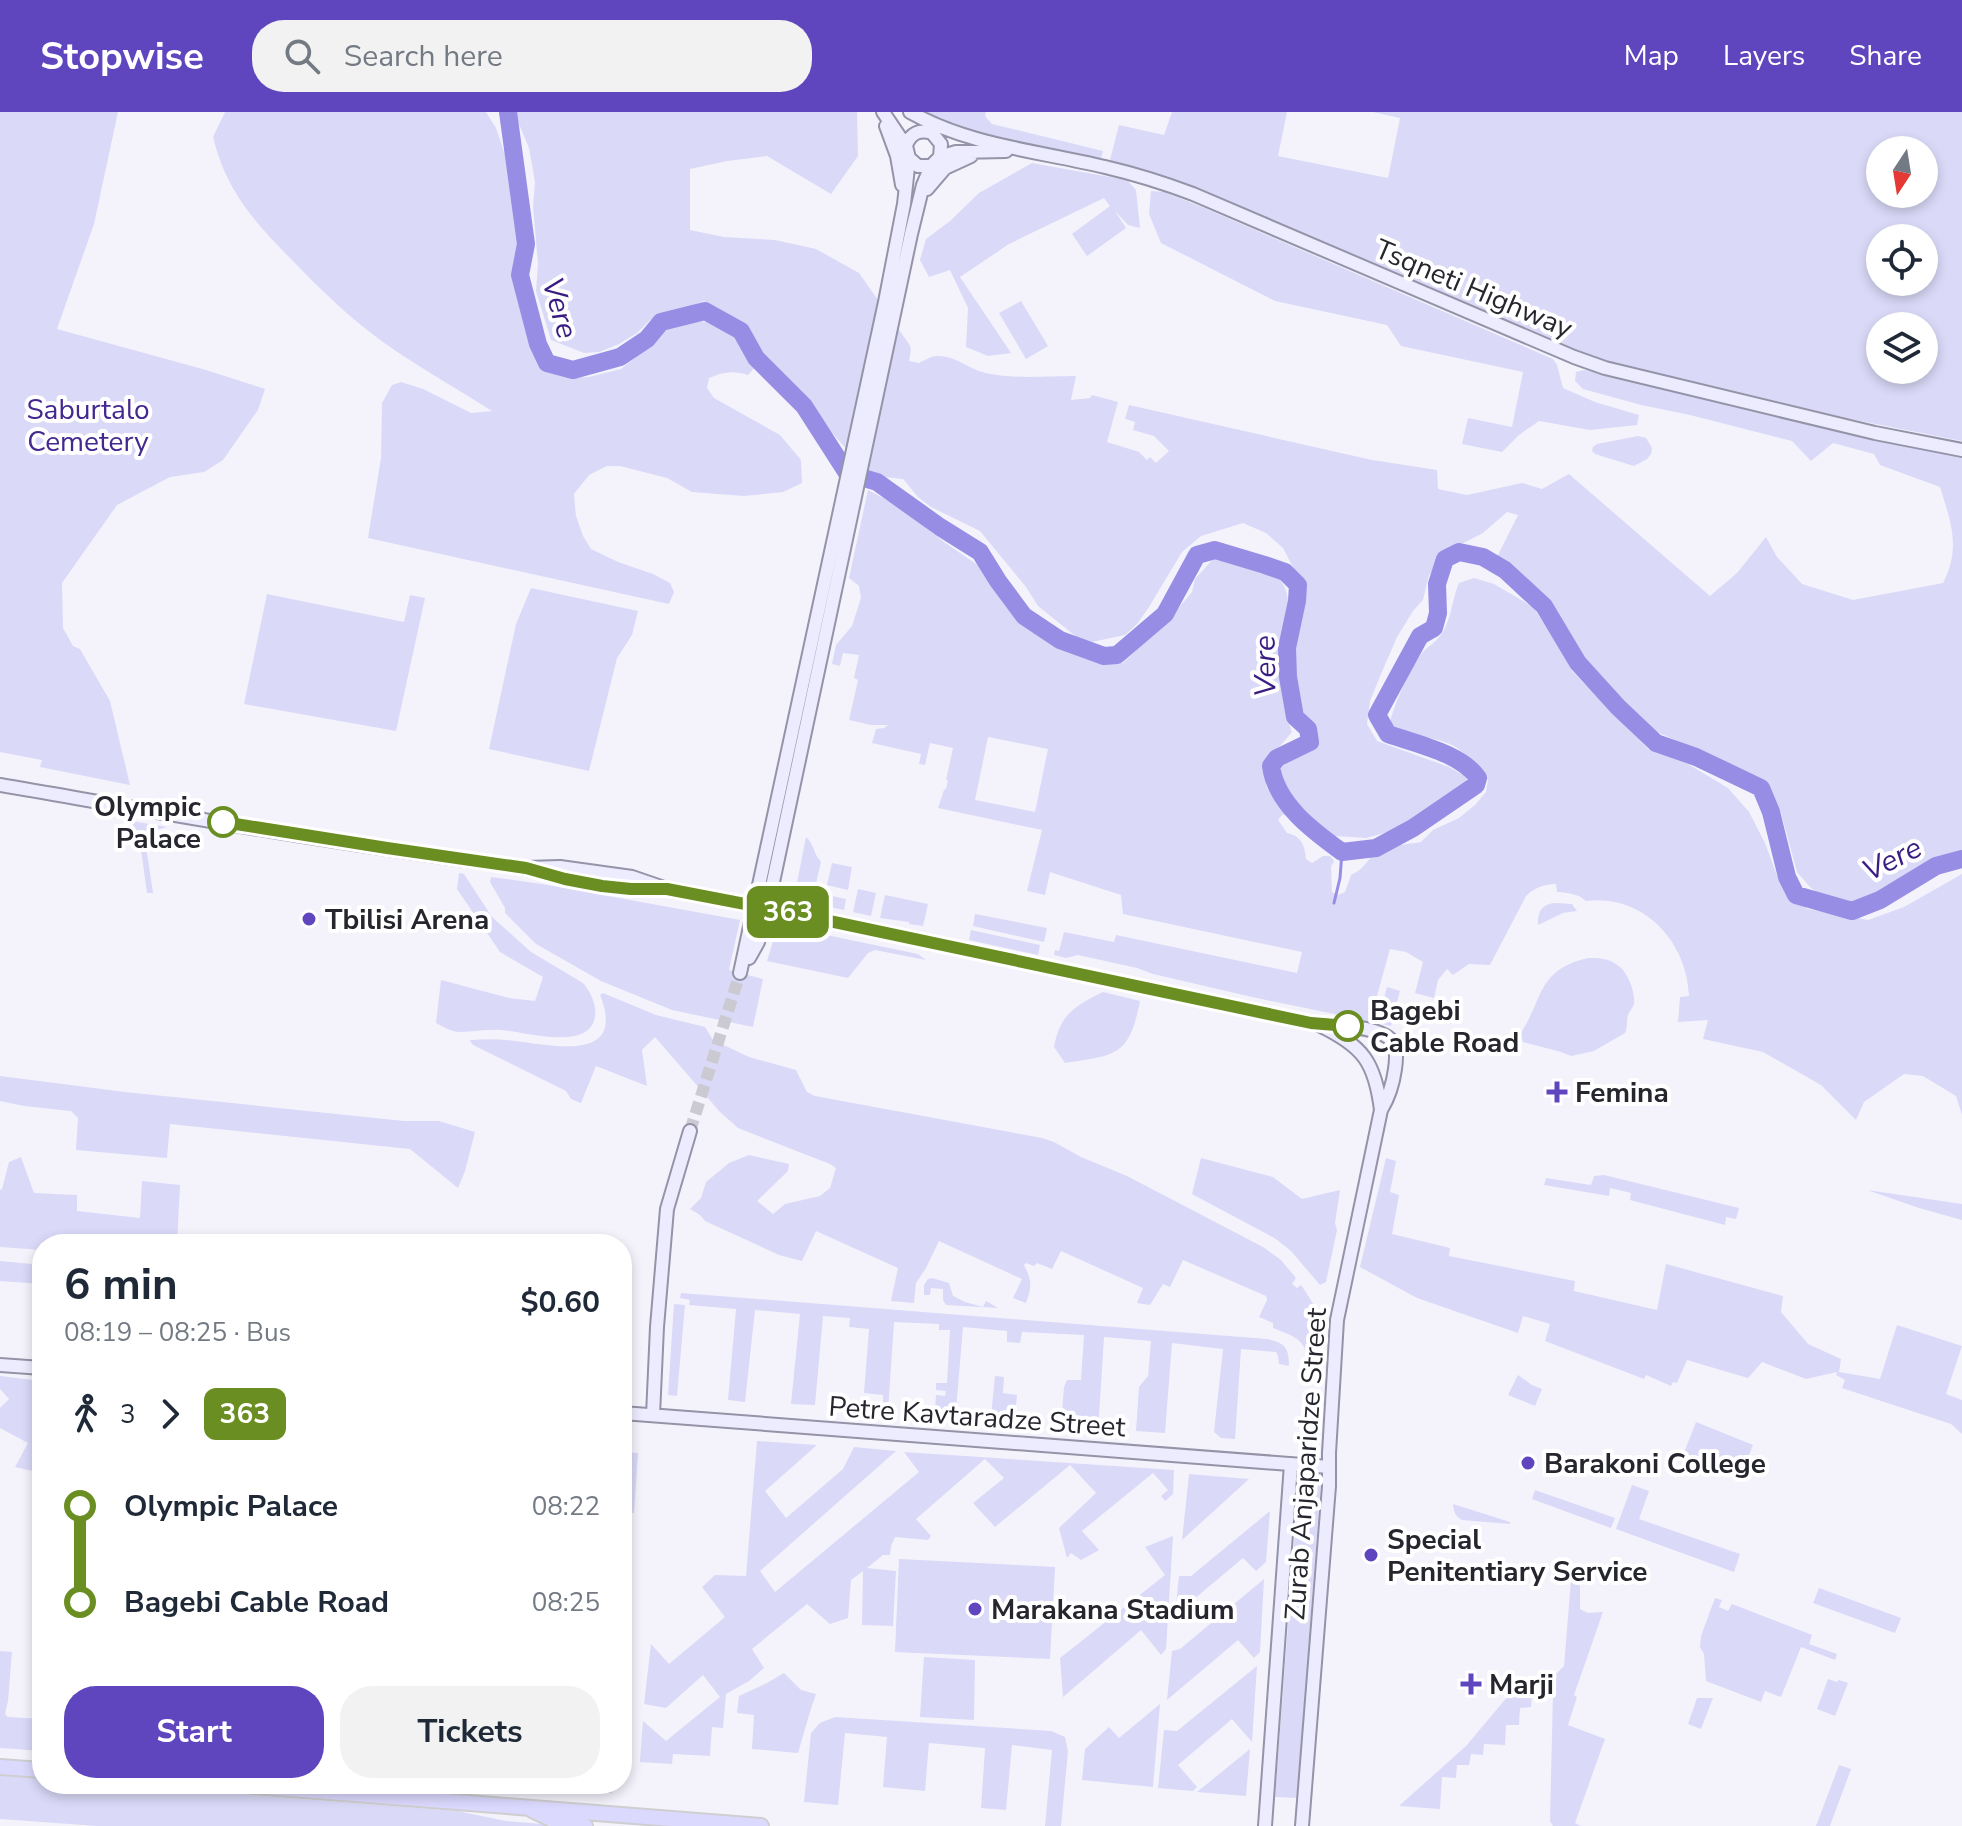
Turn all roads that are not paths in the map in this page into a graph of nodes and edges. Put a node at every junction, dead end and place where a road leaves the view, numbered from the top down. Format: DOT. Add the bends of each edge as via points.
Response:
graph roads {
  1 [pos="881,112"];
  2 [pos="900,112"];
  3 [pos="910,112"];
  4 [pos="932,134"];
  5 [pos="978,140"];
  6 [pos="1021,150"];
  7 [pos="990,151"];
  8 [pos="907,152"];
  9 [pos="936,162"];
  10 [pos="904,204"];
  11 [pos="917,210"];
  12 [pos="905,232"];
  13 [pos="1962,450"];
  14 [pos="0,785"];
  15 [pos="762,907"];
  16 [pos="742,968"];
  17 [pos="1316,1024"];
  18 [pos="1383,1035"];
  19 [pos="1395,1052"];
  20 [pos="1366,1059"];
  21 [pos="1381,1110"];
  22 [pos="690,1131"];
  23 [pos="0,1365"];
  24 [pos="32,1367"];
  25 [pos="632,1414"];
  26 [pos="653,1415"];
  27 [pos="1291,1464"];
  28 [pos="1329,1467"];
  29 [pos="0,1767"];
  30 [pos="32,1769"];
  31 [pos="356,1794"];
  32 [pos="524,1807"];
  33 [pos="585,1826"];
  34 [pos="761,1826"];
  35 [pos="1265,1826"];
  36 [pos="1302,1826"];
  1 -- 8 [label="main road"];
  1 -- 10 [label="main road" via="897,156"];
  2 -- 4 [label="main road"];
  3 -- 5 [label="main road"];
  4 -- 5 [label="main road"];
  4 -- 8 [label="main road" via="914,134"];
  4 -- 9 [label="main road" via="941,144"];
  5 -- 6 [label="main road, Tsqneti Highway"];
  6 -- 7 [label="main road"];
  6 -- 13 [label="main road, Tsqneti Highway" via="1156,180 1605,368"];
  7 -- 9 [label="main road" via="963,151"];
  7 -- 11 [label="main road" via="945,168 928,186"];
  8 -- 9 [label="main road" via="918,166"];
  8 -- 10 [label="main road"];
  9 -- 11 [label="main road"];
  10 -- 12 [label="main road"];
  11 -- 12 [label="main road"];
  12 -- 15 [label="main road"];
  14 -- 15 [label="main road" via="526,868 602,886 667,889"];
  15 -- 16 [label="main road"];
  15 -- 17 [label="main road"];
  17 -- 18 [label="main road"];
  17 -- 20 [label="main road" via="1347,1040"];
  18 -- 19 [label="main road"];
  18 -- 20 [label="main road" via="1372,1036 1365,1044"];
  19 -- 20 [label="main road" via="1383,1066"];
  19 -- 21 [label="main road, Zurab Anjaparidze Street" via="1391,1092"];
  20 -- 21 [label="main road"];
  21 -- 28 [label="main road, Zurab Anjaparidze Street" via="1337,1320"];
  22 -- 26 [label="main road" via="668,1201"];
  23 -- 24 [label="main road"];
  25 -- 26 [label="main road, Petre Kavtaradze Street"];
  26 -- 27 [label="main road, Petre Kavtaradze Street"];
  27 -- 28 [label="main road, Petre Kavtaradze Street"];
  27 -- 35 [label="main road, Zurab Anjaparidze Street"];
  28 -- 36 [label="main road, Zurab Anjaparidze Street"];
  29 -- 30 [label="main road"];
  31 -- 32 [label="main road"];
  32 -- 33 [label="main road" via="555,1821"];
  32 -- 34 [label="main road"];
}
